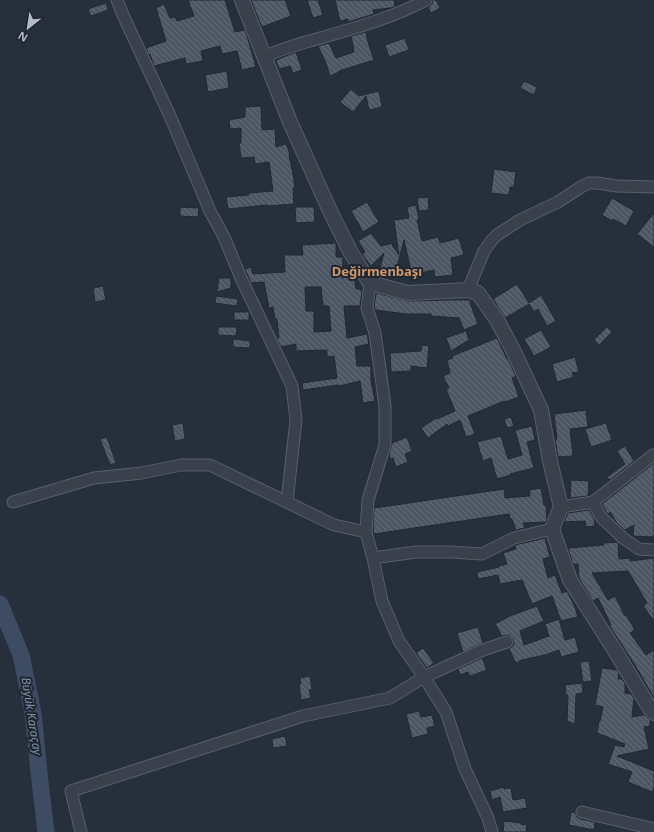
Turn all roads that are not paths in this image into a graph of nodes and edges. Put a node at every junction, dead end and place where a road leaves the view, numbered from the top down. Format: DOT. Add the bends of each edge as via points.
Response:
graph roads {
  1 [pos="117,0"];
  2 [pos="242,0"];
  3 [pos="426,0"];
  4 [pos="264,57"];
  5 [pos="654,188"];
  6 [pos="370,283"];
  7 [pos="468,290"];
  8 [pos="653,455"];
  9 [pos="13,502"];
  10 [pos="287,502"];
  11 [pos="593,502"];
  12 [pos="561,507"];
  13 [pos="552,529"];
  14 [pos="366,532"];
  15 [pos="654,550"];
  16 [pos="373,558"];
  17 [pos="507,642"];
  18 [pos="424,677"];
  19 [pos="653,710"];
  20 [pos="582,812"];
  21 [pos="654,829"];
  22 [pos="81,832"];
  23 [pos="492,832"];
  1 -- 10 [label="street" via="210,211 292,386 296,420"];
  2 -- 4 [label="street"];
  3 -- 4 [label="street" via="379,20"];
  4 -- 6 [label="street" via="330,213"];
  5 -- 7 [label="street" via="589,183 558,202 520,220 497,235 484,251"];
  6 -- 7 [label="street" via="408,293"];
  6 -- 14 [label="street" via="367,308 380,362 385,406 385,445 368,500"];
  7 -- 12 [label="street" via="478,293 497,320 541,410"];
  8 -- 11 [label="street"];
  9 -- 10 [label="street" via="94,478 142,473 181,465 210,465"];
  10 -- 14 [label="street" via="334,525"];
  11 -- 12 [label="street"];
  11 -- 15 [label="street" via="601,517 623,538 640,550"];
  12 -- 13 [label="street"];
  13 -- 16 [label="street" via="514,538 482,554 416,552"];
  13 -- 19 [label="street" via="570,580"];
  14 -- 16 [label="street"];
  16 -- 18 [label="street" via="382,601 399,641"];
  17 -- 18 [label="street"];
  18 -- 22 [label="street" via="390,698 303,716 72,791"];
  18 -- 23 [label="street" via="446,712 465,769"];
  20 -- 21 [label="street"];
}
